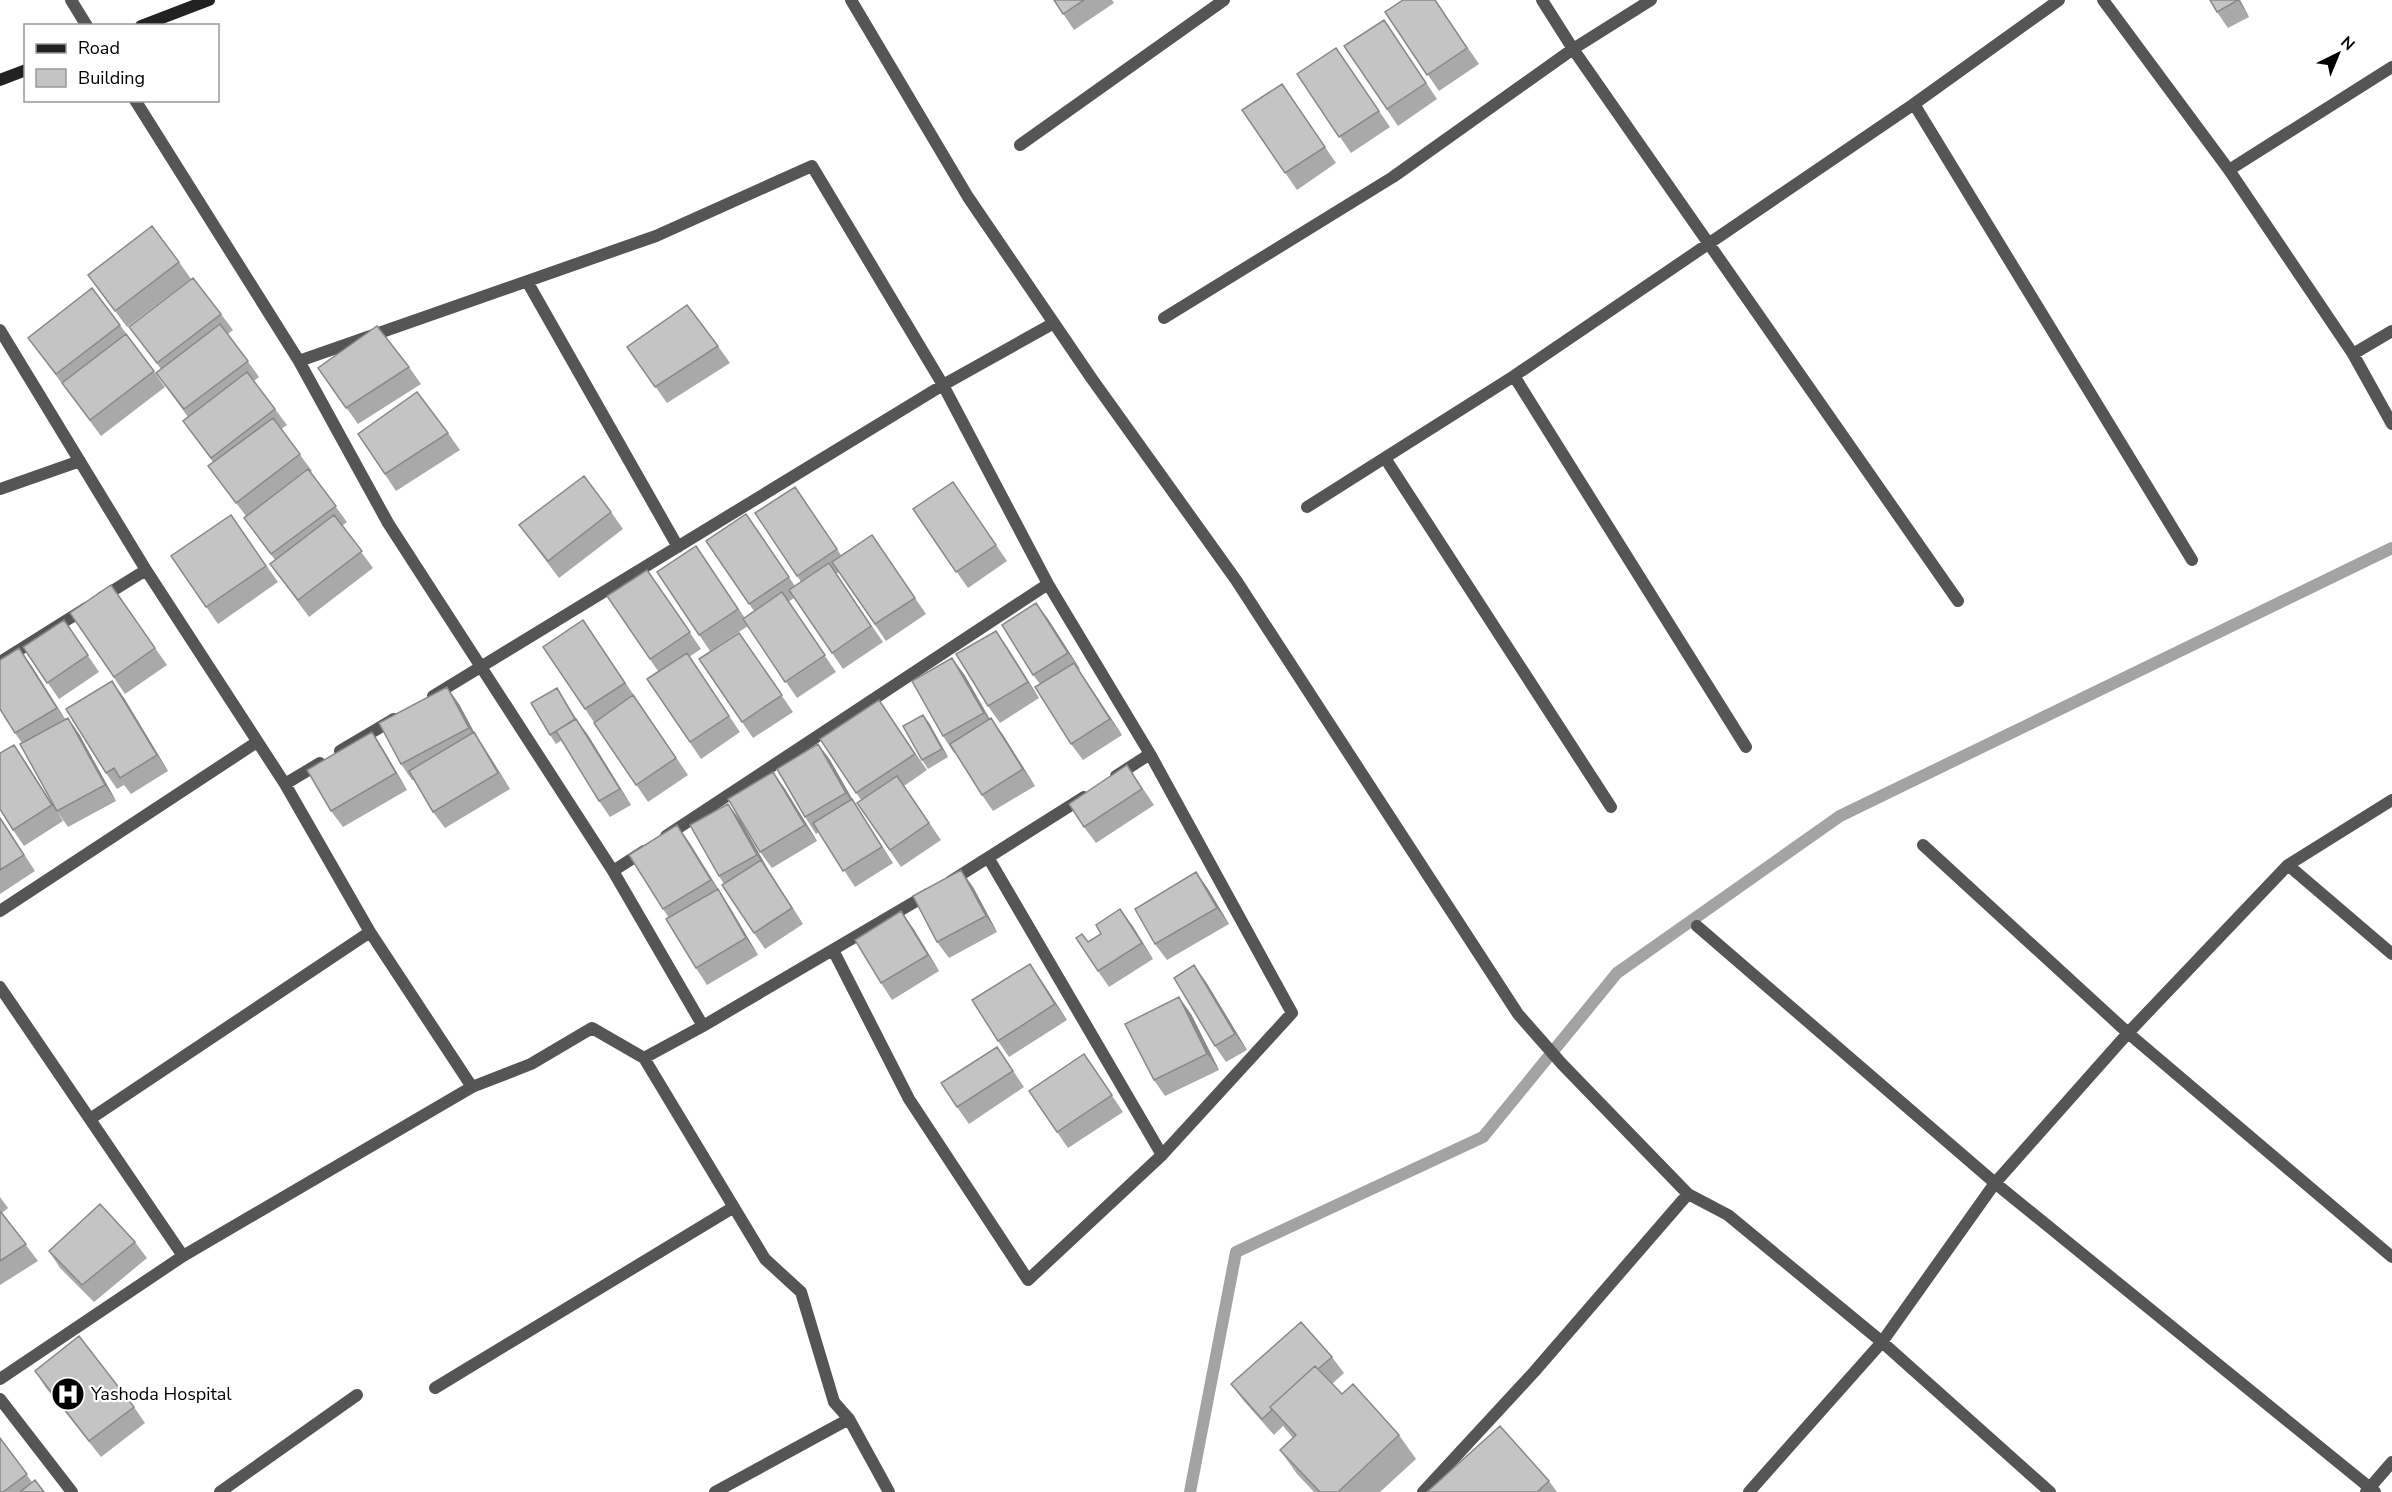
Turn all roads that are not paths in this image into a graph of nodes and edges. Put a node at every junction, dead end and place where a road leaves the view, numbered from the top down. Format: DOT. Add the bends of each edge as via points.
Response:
graph roads {
  1 [pos="71,0"];
  2 [pos="209,0"];
  3 [pos="851,0"];
  4 [pos="1224,0"];
  5 [pos="1542,0"];
  6 [pos="1651,0"];
  7 [pos="2059,0"];
  8 [pos="2103,0"];
  9 [pos="86,24"];
  10 [pos="146,24"];
  11 [pos="1573,49"];
  12 [pos="2392,67"];
  13 [pos="24,71"];
  14 [pos="0,80"];
  15 [pos="136,102"];
  16 [pos="1914,104"];
  17 [pos="1020,145"];
  18 [pos="2229,170"];
  19 [pos="1708,243"];
  20 [pos="528,283"];
  21 [pos="1164,318"];
  22 [pos="1054,323"];
  23 [pos="0,330"];
  24 [pos="2392,331"];
  25 [pos="2353,354"];
  26 [pos="299,361"];
  27 [pos="1514,376"];
  28 [pos="943,385"];
  29 [pos="2392,424"];
  30 [pos="1385,458"];
  31 [pos="80,461"];
  32 [pos="0,489"];
  33 [pos="1307,507"];
  34 [pos="678,547"];
  35 [pos="2192,560"];
  36 [pos="146,570"];
  37 [pos="1048,584"];
  38 [pos="1958,601"];
  39 [pos="0,662"];
  40 [pos="482,667"];
  41 [pos="422,702"];
  42 [pos="403,714"];
  43 [pos="257,742"];
  44 [pos="1746,747"];
  45 [pos="1150,754"];
  46 [pos="285,784"];
  47 [pos="2392,800"];
  48 [pos="1611,807"];
  49 [pos="1923,845"];
  50 [pos="988,859"];
  51 [pos="2288,865"];
  52 [pos="613,871"];
  53 [pos="0,911"];
  54 [pos="1697,926"];
  55 [pos="370,932"];
  56 [pos="833,950"];
  57 [pos="2392,954"];
  58 [pos="0,987"];
  59 [pos="703,1026"];
  60 [pos="2128,1033"];
  61 [pos="644,1058"];
  62 [pos="472,1087"];
  63 [pos="90,1119"];
  64 [pos="1162,1155"];
  65 [pos="1995,1183"];
  66 [pos="1688,1194"];
  67 [pos="734,1207"];
  68 [pos="183,1256"];
  69 [pos="2392,1257"];
  70 [pos="1882,1342"];
  71 [pos="0,1379"];
  72 [pos="435,1388"];
  73 [pos="357,1395"];
  74 [pos="0,1399"];
  75 [pos="849,1419"];
  76 [pos="2392,1462"];
  77 [pos="2370,1491"];
  78 [pos="72,1492"];
  79 [pos="220,1492"];
  80 [pos="715,1492"];
  81 [pos="889,1492"];
  82 [pos="1424,1492"];
  83 [pos="1749,1492"];
  84 [pos="2050,1492"];
  1 -- 9 [label="street"];
  2 -- 10 [label="street"];
  3 -- 22 [label="street" via="968,197"];
  4 -- 17 [label="street"];
  5 -- 11 [label="street"];
  6 -- 11 [label="street"];
  7 -- 16 [label="street"];
  8 -- 18 [label="street"];
  11 -- 19 [label="street"];
  11 -- 21 [label="street" via="1393,177"];
  12 -- 18 [label="street"];
  13 -- 14 [label="street"];
  15 -- 26 [label="street"];
  16 -- 19 [label="street"];
  16 -- 35 [label="street"];
  18 -- 25 [label="street"];
  19 -- 27 [label="street"];
  19 -- 38 [label="street"];
  20 -- 26 [label="street"];
  20 -- 28 [label="street" via="656,236 812,166"];
  20 -- 34 [label="street"];
  22 -- 28 [label="street"];
  22 -- 66 [label="street" via="1236,580 1518,1014"];
  23 -- 31 [label="street"];
  24 -- 25 [label="street"];
  25 -- 29 [label="street"];
  26 -- 40 [label="street" via="388,523"];
  27 -- 30 [label="street"];
  27 -- 44 [label="street"];
  28 -- 34 [label="street"];
  28 -- 37 [label="street"];
  30 -- 33 [label="street"];
  30 -- 48 [label="street"];
  31 -- 32 [label="street"];
  31 -- 36 [label="street"];
  34 -- 40 [label="street"];
  36 -- 39 [label="street"];
  36 -- 43 [label="street"];
  37 -- 45 [label="street"];
  37 -- 52 [label="street"];
  40 -- 41 [label="street"];
  40 -- 52 [label="street"];
  42 -- 46 [label="street"];
  43 -- 46 [label="street"];
  43 -- 53 [label="street"];
  45 -- 50 [label="street"];
  45 -- 64 [label="street" via="1292,1013"];
  46 -- 55 [label="street"];
  47 -- 51 [label="street"];
  49 -- 60 [label="street"];
  50 -- 56 [label="street"];
  50 -- 64 [label="street"];
  51 -- 57 [label="street"];
  51 -- 60 [label="street"];
  52 -- 59 [label="street"];
  54 -- 65 [label="street"];
  55 -- 62 [label="street"];
  55 -- 63 [label="street"];
  56 -- 59 [label="street"];
  56 -- 64 [label="street" via="909,1099 1028,1280"];
  58 -- 63 [label="street"];
  59 -- 61 [label="street"];
  60 -- 65 [label="street"];
  60 -- 69 [label="street"];
  61 -- 62 [label="street" via="592,1028 531,1064"];
  61 -- 67 [label="street"];
  62 -- 68 [label="street"];
  63 -- 68 [label="street"];
  65 -- 70 [label="street"];
  65 -- 77 [label="street"];
  66 -- 70 [label="street" via="1728,1215"];
  66 -- 82 [label="street"];
  67 -- 72 [label="street"];
  67 -- 75 [label="street" via="765,1259 801,1292 834,1402"];
  68 -- 71 [label="street"];
  70 -- 83 [label="street"];
  70 -- 84 [label="street"];
  73 -- 79 [label="street"];
  74 -- 78 [label="street"];
  75 -- 80 [label="street"];
  75 -- 81 [label="street"];
  76 -- 77 [label="street"];
}
